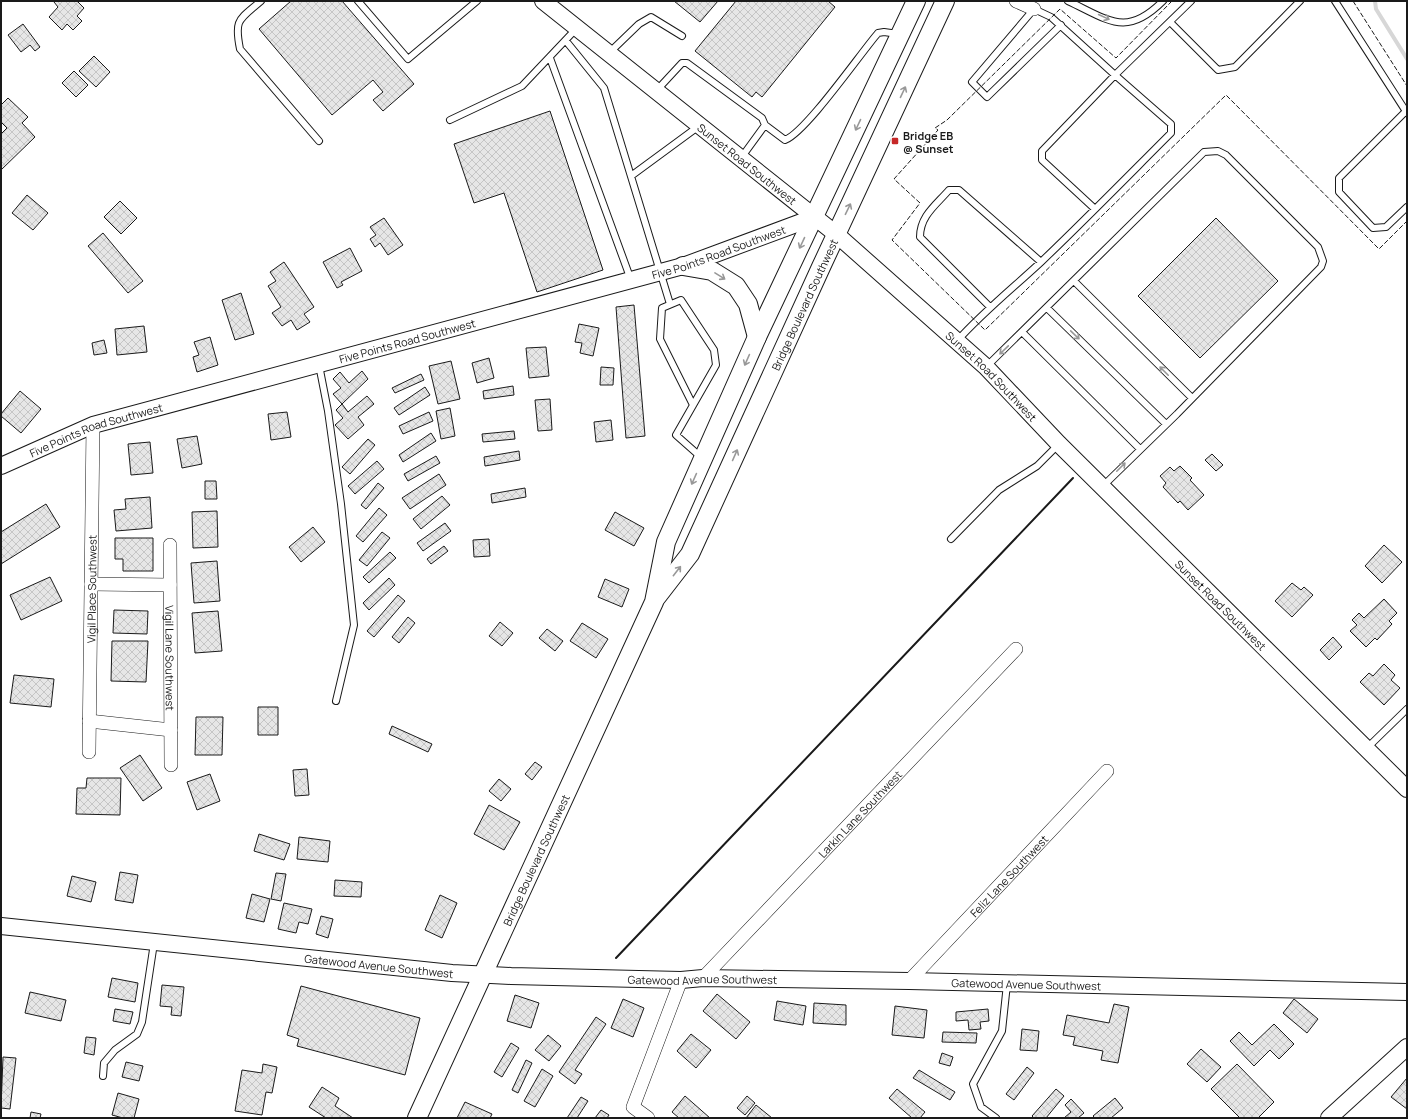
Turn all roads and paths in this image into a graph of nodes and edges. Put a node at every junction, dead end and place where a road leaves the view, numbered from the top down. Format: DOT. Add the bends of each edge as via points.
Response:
graph roads {
  1 [pos="261,1"];
  2 [pos="358,1"];
  3 [pos="543,1"];
  4 [pos="916,1"];
  5 [pos="944,1"];
  6 [pos="1016,1"];
  7 [pos="1068,1"];
  8 [pos="1163,1"];
  9 [pos="1191,1"];
  10 [pos="1300,1"];
  11 [pos="1335,1"];
  12 [pos="474,2"];
  13 [pos="1034,10"];
  14 [pos="1170,22"];
  15 [pos="1061,25"];
  16 [pos="577,29"];
  17 [pos="900,35"];
  18 [pos="682,36"];
  19 [pos="566,41"];
  20 [pos="608,53"];
  21 [pos="550,58"];
  22 [pos="1115,75"];
  23 [pos="656,91"];
  24 [pos="1406,112"];
  25 [pos="450,120"];
  26 [pos="699,125"];
  27 [pos="765,125"];
  28 [pos="319,141"];
  29 [pos="741,158"];
  30 [pos="631,176"];
  31 [pos="1407,207"];
  32 [pos="1095,209"];
  33 [pos="814,217"];
  34 [pos="836,234"];
  35 [pos="1040,262"];
  36 [pos="683,266"];
  37 [pos="660,273"];
  38 [pos="632,281"];
  39 [pos="1074,281"];
  40 [pos="670,304"];
  41 [pos="990,307"];
  42 [pos="1047,308"];
  43 [pos="1022,332"];
  44 [pos="758,337"];
  45 [pos="956,341"];
  46 [pos="319,364"];
  47 [pos="986,367"];
  48 [pos="1192,398"];
  49 [pos="693,405"];
  50 [pos="1166,424"];
  51 [pos="93,425"];
  52 [pos="1059,444"];
  53 [pos="1140,449"];
  54 [pos="703,459"];
  55 [pos="1,466"];
  56 [pos="1103,486"];
  57 [pos="951,539"];
  58 [pos="170,545"];
  59 [pos="91,584"];
  60 [pos="170,585"];
  61 [pos="654,602"];
  62 [pos="1016,649"];
  63 [pos="336,701"];
  64 [pos="1407,709"];
  65 [pos="89,721"];
  66 [pos="171,730"];
  67 [pos="1366,749"];
  68 [pos="89,752"];
  69 [pos="171,765"];
  70 [pos="1107,771"];
  71 [pos="1407,789"];
  72 [pos="1,926"];
  73 [pos="154,943"];
  74 [pos="482,975"];
  75 [pos="703,978"];
  76 [pos="681,980"];
  77 [pos="909,981"];
  78 [pos="1007,983"];
  79 [pos="1407,992"];
  80 [pos="1407,1047"];
  81 [pos="103,1076"];
  82 [pos="417,1118"];
  83 [pos="648,1118"];
  84 [pos="996,1118"];
  85 [pos="1329,1118"];
  1 -- 28 [label="lane" via="241,18 236,30 240,49"];
  2 -- 12 [label="lane" via="408,60"];
  3 -- 16 [label="street, Sunset Road Southwest"];
  4 -- 17 [label="main road, Bridge Boulevard Southwest"];
  34 -- 5 [label="main road, Bridge Boulevard Southwest, one-way"];
  6 -- 13 [label="street"];
  7 -- 8 [label="lane, one-way" via="1115,23 1134,23 1152,12"];
  9 -- 14 [label="lane"];
  10 -- 14 [label="lane" via="1235,67 1218,70"];
  11 -- 24 [label="lane"];
  13 -- 15 [label="lane" via="1051,17"];
  13 -- 15 [label="lane" via="972,82 987,97"];
  14 -- 22 [label="lane"];
  15 -- 22 [label="lane"];
  16 -- 19 [label="lane"];
  16 -- 20 [label="street, Sunset Road Southwest"];
  17 -- 27 [label="lane" via="878,33 808,121 791,138 785,140"];
  17 -- 33 [label="main road, Bridge Boulevard Southwest, one-way"];
  18 -- 20 [label="lane" via="651,17 639,24"];
  19 -- 21 [label="lane"];
  19 -- 30 [label="lane" via="604,88"];
  20 -- 23 [label="street, Sunset Road Southwest"];
  21 -- 25 [label="lane" via="522,86"];
  21 -- 38 [label="lane"];
  22 -- 32 [label="lane" via="1042,151 1042,160"];
  22 -- 32 [label="lane" via="1171,124 1171,133"];
  23 -- 26 [label="street, Sunset Road Southwest"];
  23 -- 27 [label="lane" via="682,63 687,63 762,118"];
  24 -- 31 [label="lane" via="1339,178 1339,192 1373,228 1386,227"];
  26 -- 29 [label="street, Sunset Road Southwest"];
  26 -- 30 [label="lane"];
  27 -- 29 [label="lane"];
  29 -- 33 [label="street, Sunset Road Southwest"];
  30 -- 37 [label="lane"];
  32 -- 35 [label="lane"];
  33 -- 34 [label="street, Sunset Road Southwest"];
  33 -- 36 [label="street, Five Points Road Southwest"];
  33 -- 44 [label="main road, Bridge Boulevard Southwest, one-way"];
  34 -- 45 [label="street, Sunset Road Southwest"];
  61 -- 34 [label="main road, Bridge Boulevard Southwest, one-way" via="690,554"];
  35 -- 41 [label="lane"];
  35 -- 41 [label="lane" via="959,190 949,190 924,217 920,238"];
  36 -- 37 [label="street, Five Points Road Southwest"];
  36 -- 44 [label="main road, one-way" via="712,271 736,286 748,304"];
  37 -- 38 [label="street, Five Points Road Southwest"];
  37 -- 40 [label="lane"];
  38 -- 46 [label="street, Five Points Road Southwest"];
  39 -- 42 [label="lane"];
  48 -- 39 [label="lane, one-way"];
  39 -- 48 [label="lane" via="1204,152 1218,151 1226,154 1318,247 1323,261 1321,267"];
  40 -- 49 [label="lane" via="662,308 660,339"];
  40 -- 49 [label="lane" via="681,300 714,350 716,365"];
  41 -- 45 [label="lane"];
  42 -- 43 [label="lane"];
  42 -- 50 [label="lane, one-way"];
  43 -- 47 [label="lane, one-way"];
  43 -- 53 [label="lane"];
  44 -- 54 [label="main road, Bridge Boulevard Southwest, one-way"];
  45 -- 47 [label="street, Sunset Road Southwest"];
  46 -- 51 [label="street, Five Points Road Southwest"];
  46 -- 63 [label="lane" via="341,504 354,625"];
  47 -- 52 [label="street, Sunset Road Southwest"];
  48 -- 50 [label="lane"];
  49 -- 54 [label="lane" via="676,435"];
  50 -- 53 [label="lane"];
  51 -- 55 [label="street, Five Points Road Southwest"];
  51 -- 59 [label="street, Vigil Place Southwest"];
  52 -- 56 [label="street, Sunset Road Southwest"];
  52 -- 57 [label="lane" via="1037,466 999,490"];
  56 -- 53 [label="lane, one-way"];
  54 -- 61 [label="main road, Bridge Boulevard Southwest, one-way" via="666,542"];
  56 -- 67 [label="street, Sunset Road Southwest"];
  58 -- 60 [label="street, Vigil Lane Southwest"];
  59 -- 60 [label="street"];
  59 -- 65 [label="street, Vigil Place Southwest"];
  60 -- 66 [label="street, Vigil Lane Southwest"];
  61 -- 74 [label="main road, Bridge Boulevard Southwest"];
  62 -- 75 [label="street, Larkin Lane Southwest"];
  64 -- 67 [label="lane"];
  65 -- 66 [label="street"];
  65 -- 68 [label="street, Vigil Place Southwest"];
  66 -- 69 [label="street, Vigil Lane Southwest"];
  67 -- 71 [label="street, Sunset Road Southwest"];
  70 -- 77 [label="street, Feliz Lane Southwest"];
  72 -- 73 [label="street, Gatewood Avenue Southwest"];
  73 -- 74 [label="street, Gatewood Avenue Southwest"];
  73 -- 81 [label="lane" via="142,1022 137,1034 115,1050 104,1063"];
  74 -- 76 [label="street, Gatewood Avenue Southwest"];
  74 -- 82 [label="main road, Bridge Boulevard Southwest"];
  75 -- 76 [label="street, Gatewood Avenue Southwest"];
  75 -- 77 [label="street, Gatewood Avenue Southwest"];
  76 -- 83 [label="street" via="633,1107"];
  77 -- 78 [label="street, Gatewood Avenue Southwest"];
  78 -- 79 [label="street, Gatewood Avenue Southwest"];
  78 -- 84 [label="lane" via="1002,1031 973,1084 981,1108"];
  80 -- 85 [label="street"];
}
